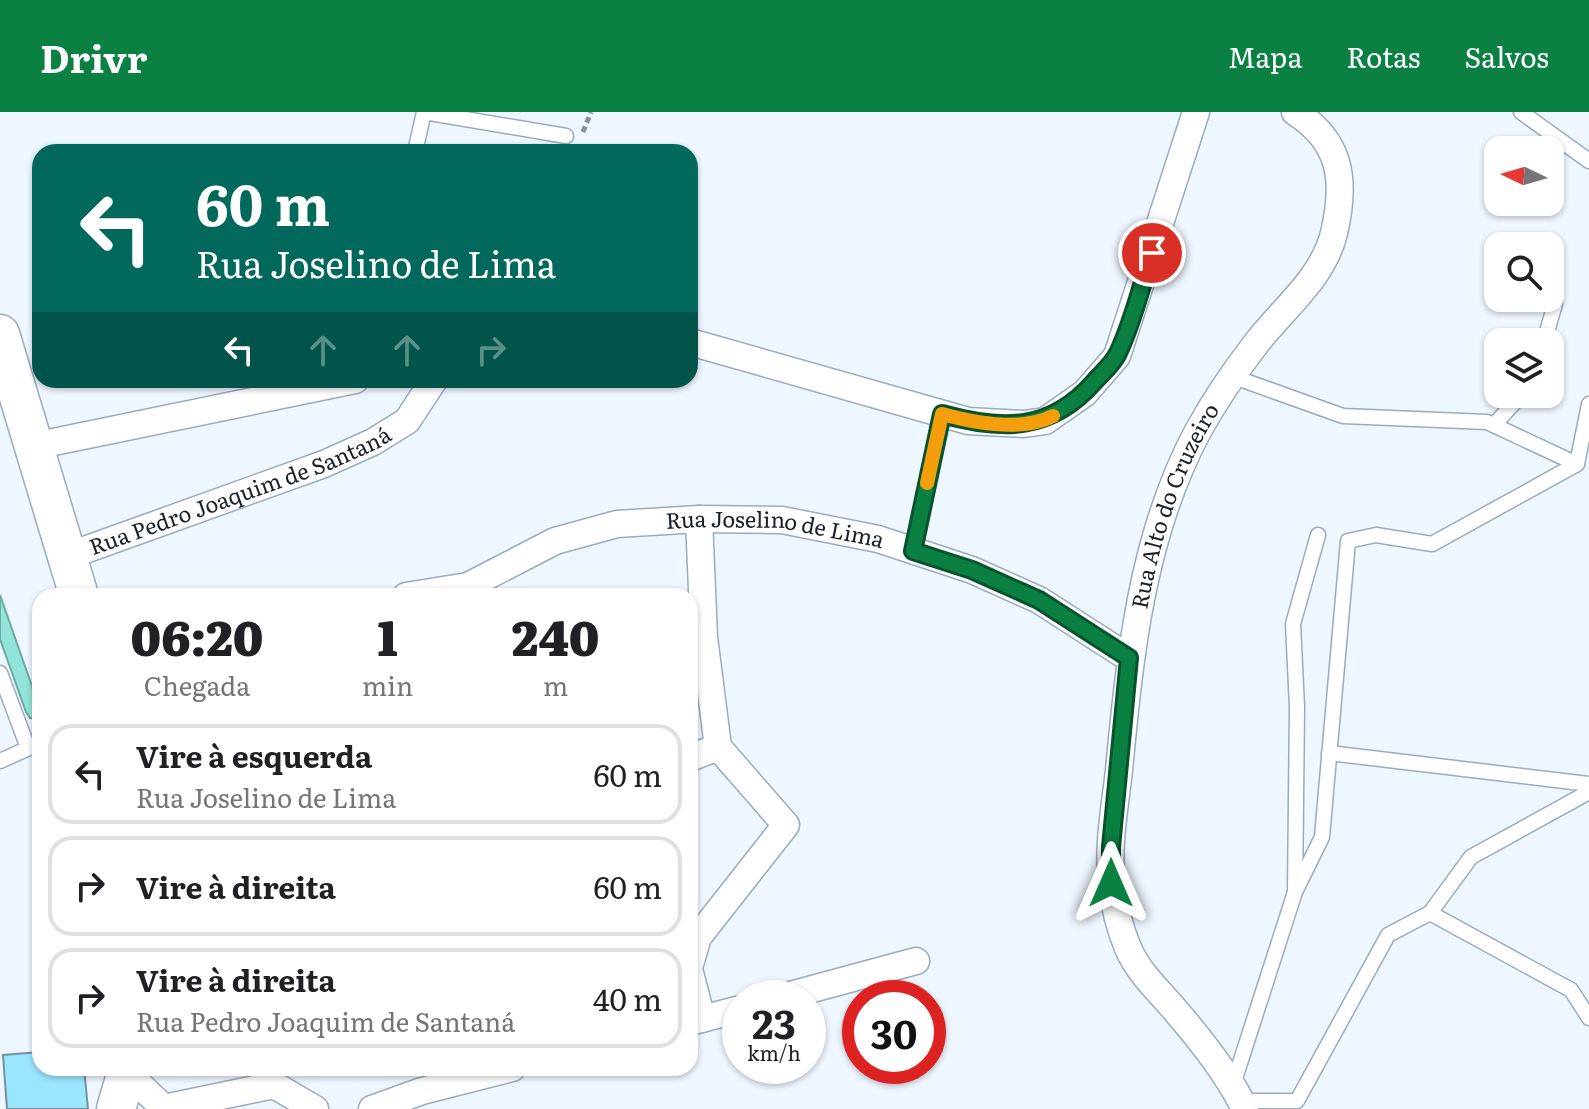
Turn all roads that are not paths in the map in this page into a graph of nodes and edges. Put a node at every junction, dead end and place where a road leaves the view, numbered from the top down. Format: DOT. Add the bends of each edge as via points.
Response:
graph roads {
  1 [pos="424,112"];
  2 [pos="1196,112"];
  3 [pos="1295,112"];
  4 [pos="1521,112"];
  5 [pos="566,136"];
  6 [pos="417,144"];
  7 [pos="1589,161"];
  8 [pos="0,334"];
  9 [pos="698,344"];
  10 [pos="1234,377"];
  11 [pos="316,388"];
  12 [pos="429,388"];
  13 [pos="1589,404"];
  14 [pos="1509,408"];
  15 [pos="942,414"];
  16 [pos="1494,425"];
  17 [pos="34,446"];
  18 [pos="1577,464"];
  19 [pos="699,519"];
  20 [pos="1318,535"];
  21 [pos="913,551"];
  22 [pos="68,556"];
  23 [pos="77,588"];
  24 [pos="456,588"];
  25 [pos="1129,658"];
  26 [pos="0,673"];
  27 [pos="32,741"];
  28 [pos="32,746"];
  29 [pos="718,747"];
  30 [pos="1329,753"];
  31 [pos="698,755"];
  32 [pos="0,761"];
  33 [pos="1589,784"];
  34 [pos="1589,792"];
  35 [pos="1295,892"];
  36 [pos="1430,913"];
  37 [pos="698,937"];
  38 [pos="916,961"];
  39 [pos="826,985"];
  40 [pos="722,1014"];
  41 [pos="1589,1018"];
  42 [pos="698,1020"];
  43 [pos="125,1076"];
  44 [pos="133,1076"];
  45 [pos="481,1076"];
  46 [pos="1239,1099"];
  47 [pos="116,1109"];
  48 [pos="164,1109"];
  49 [pos="315,1109"];
  50 [pos="372,1109"];
  1 -- 5 [label="lane"];
  1 -- 6 [label="lane"];
  2 -- 15 [label="street" via="1117,356 1085,393 1045,421 968,421"];
  3 -- 10 [label="street, Rua Alto do Cruzeiro" via="1326,136 1339,165 1333,236 1317,272"];
  4 -- 7 [label="lane"];
  8 -- 17 [label="street"];
  9 -- 15 [label="street"];
  10 -- 16 [label="lane" via="1343,416"];
  10 -- 25 [label="street, Rua Alto do Cruzeiro" via="1198,432 1164,513 1150,552"];
  11 -- 17 [label="street"];
  12 -- 22 [label="street, Rua Pedro Joaquim de Santaná" via="407,421 373,442"];
  13 -- 18 [label="lane"];
  14 -- 16 [label="lane"];
  15 -- 21 [label="lane"];
  16 -- 18 [label="lane"];
  17 -- 22 [label="street"];
  18 -- 30 [label="lane" via="1432,544 1376,535 1348,541"];
  19 -- 21 [label="street, Rua Joselino de Lima" via="782,520"];
  19 -- 24 [label="street, Rua Joselino de Lima" via="617,524 555,541"];
  19 -- 29 [label="street" via="704,637"];
  20 -- 35 [label="lane" via="1293,624"];
  21 -- 25 [label="street, Rua Joselino de Lima" via="1039,600"];
  22 -- 23 [label="street"];
  25 -- 46 [label="street, Rua Alto do Cruzeiro" via="1111,847 1111,883 1120,924 1138,966 1194,1033"];
  26 -- 27 [label="lane"];
  28 -- 32 [label="lane"];
  29 -- 31 [label="street"];
  29 -- 37 [label="street" via="786,825"];
  30 -- 33 [label="lane"];
  30 -- 35 [label="lane" via="1322,837"];
  34 -- 36 [label="lane" via="1471,857"];
  35 -- 46 [label="lane"];
  36 -- 41 [label="lane" via="1571,990"];
  36 -- 46 [label="lane" via="1388,935 1297,1101"];
  38 -- 39 [label="street"];
  40 -- 42 [label="street"];
  43 -- 47 [label="street"];
  44 -- 48 [label="street"];
  45 -- 50 [label="street"];
  48 -- 49 [label="street" via="274,1085"];
}
